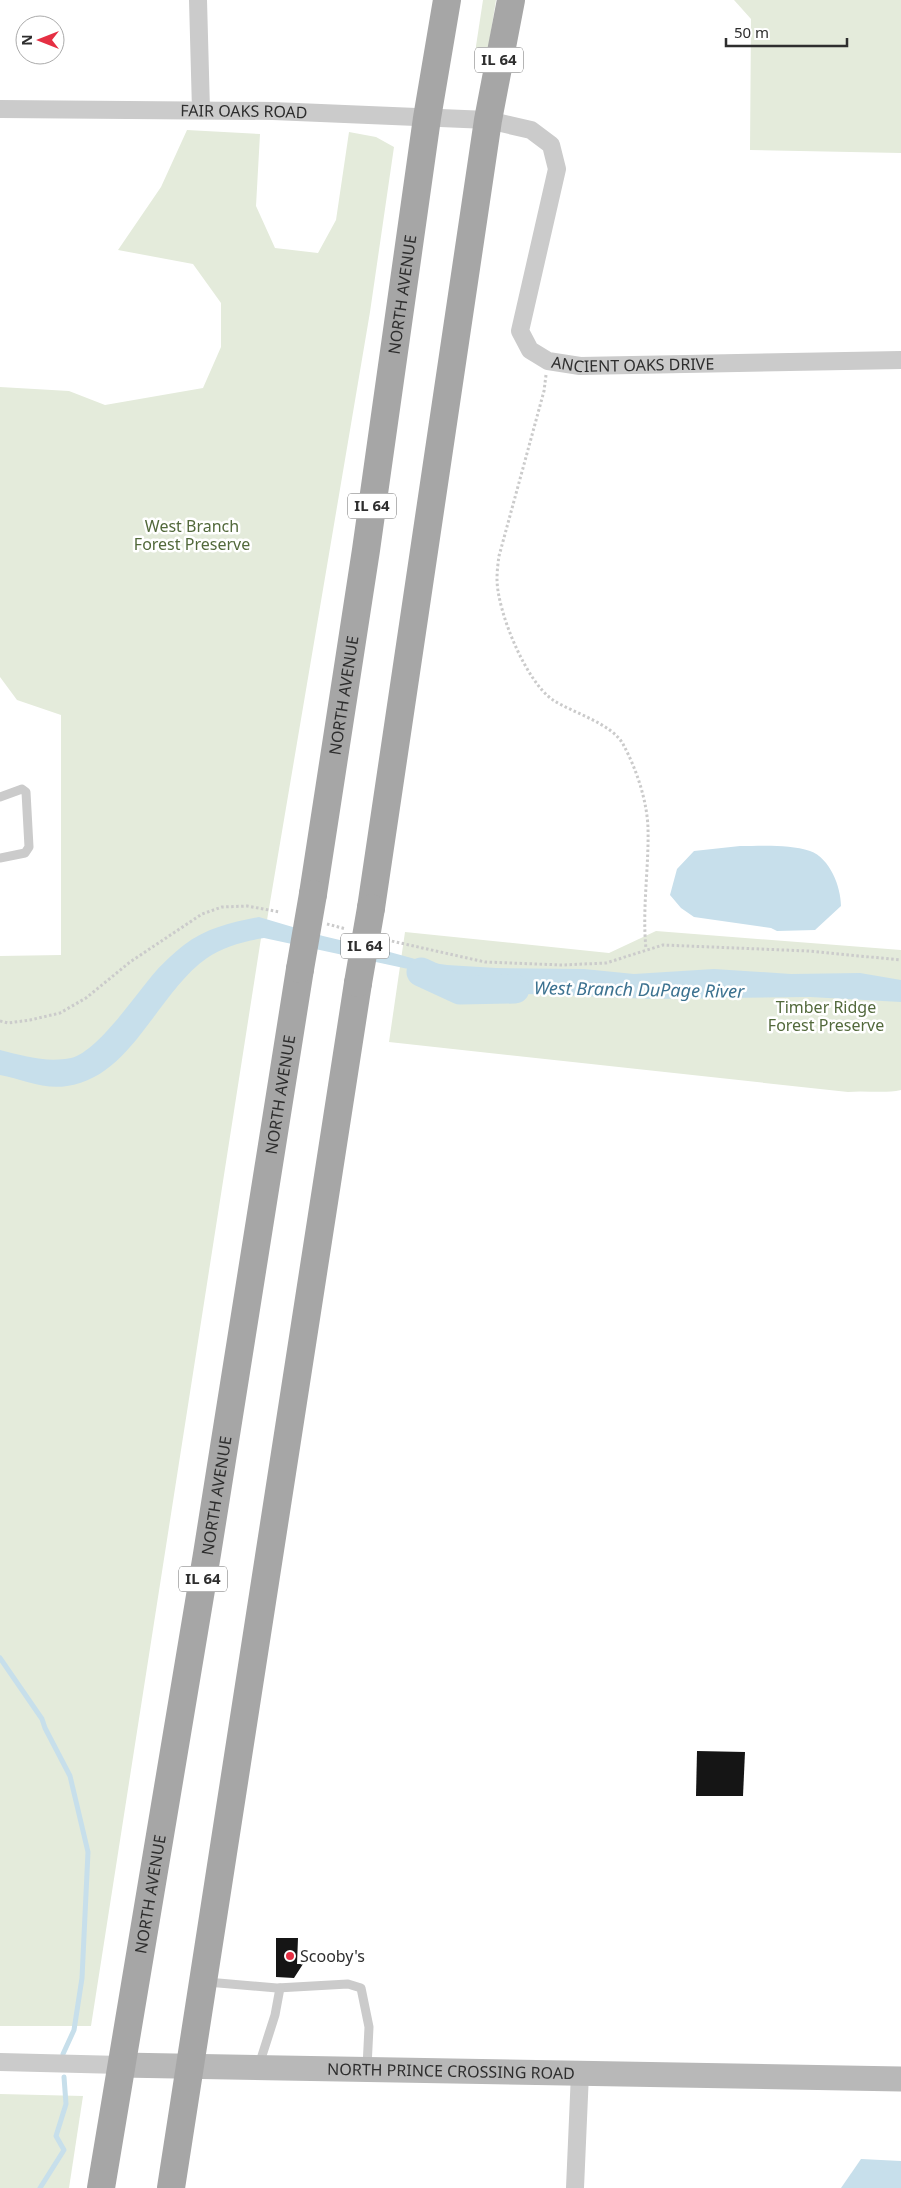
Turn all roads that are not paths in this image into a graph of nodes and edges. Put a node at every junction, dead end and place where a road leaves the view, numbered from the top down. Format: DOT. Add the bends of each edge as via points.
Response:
graph roads {
  1 [pos="198,0"];
  2 [pos="448,0"];
  3 [pos="511,0"];
  4 [pos="0,109"];
  5 [pos="200,110"];
  6 [pos="427,118"];
  7 [pos="488,120"];
  8 [pos="901,360"];
  9 [pos="0,796"];
  10 [pos="0,858"];
  11 [pos="204,1982"];
  12 [pos="280,1988"];
  13 [pos="0,2062"];
  14 [pos="121,2065"];
  15 [pos="191,2066"];
  16 [pos="258,2068"];
  17 [pos="366,2069"];
  18 [pos="580,2073"];
  19 [pos="901,2079"];
  20 [pos="101,2188"];
  21 [pos="171,2188"];
  22 [pos="575,2188"];
  1 -- 5 [label="street"];
  2 -- 6 [label="main road, NORTH AVENUE / IL 64"];
  3 -- 7 [label="main road, IL 64"];
  4 -- 5 [label="street, FAIR OAKS ROAD"];
  5 -- 6 [label="street, FAIR OAKS ROAD"];
  6 -- 7 [label="street, FAIR OAKS ROAD"];
  6 -- 14 [label="main road, NORTH AVENUE / IL 64, bridge" via="313,894 208,1554"];
  7 -- 8 [label="street, ANCIENT OAKS DRIVE" via="531,130 551,145 557,169 520,332 530,350 548,360 580,366"];
  7 -- 11 [label="main road, IL 64, bridge" via="371,908 263,1585"];
  9 -- 10 [label="lane" via="22,789 26,792 29,847 25,853"];
  11 -- 12 [label="lane"];
  11 -- 15 [label="main road, IL 64"];
  12 -- 16 [label="lane"];
  12 -- 17 [label="lane" via="348,1984 361,1988 369,2027"];
  13 -- 14 [label="street, NORTH PRINCE CROSSING ROAD"];
  14 -- 15 [label="street, NORTH PRINCE CROSSING ROAD"];
  14 -- 20 [label="main road, NORTH AVENUE / IL 64"];
  15 -- 16 [label="street, NORTH PRINCE CROSSING ROAD"];
  15 -- 21 [label="main road, IL 64"];
  16 -- 17 [label="street, NORTH PRINCE CROSSING ROAD"];
  17 -- 18 [label="street, NORTH PRINCE CROSSING ROAD"];
  18 -- 19 [label="street, NORTH PRINCE CROSSING ROAD"];
  18 -- 22 [label="street"];
}
